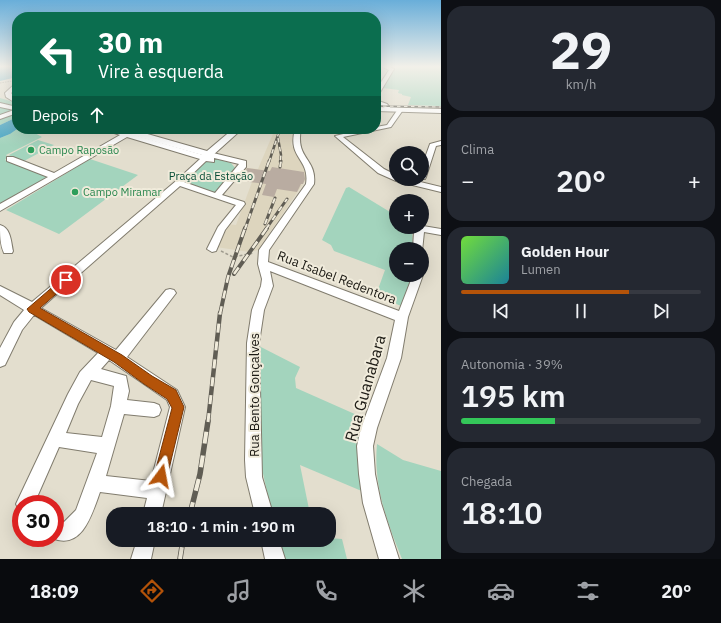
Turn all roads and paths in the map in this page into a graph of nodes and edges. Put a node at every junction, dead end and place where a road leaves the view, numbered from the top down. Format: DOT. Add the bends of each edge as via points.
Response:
graph roads {
  1 [pos="0,96"];
  2 [pos="12,99"];
  3 [pos="12,100"];
  4 [pos="0,102"];
  5 [pos="0,105"];
  6 [pos="381,105"];
  7 [pos="387,107"];
  8 [pos="381,108"];
  9 [pos="12,109"];
  10 [pos="400,110"];
  11 [pos="441,111"];
  12 [pos="12,112"];
  13 [pos="0,117"];
  14 [pos="381,128"];
  15 [pos="123,134"];
  16 [pos="137,134"];
  17 [pos="232,134"];
  18 [pos="297,134"];
  19 [pos="349,134"];
  20 [pos="441,143"];
  21 [pos="207,156"];
  22 [pos="429,156"];
  23 [pos="10,159"];
  24 [pos="389,174"];
  25 [pos="54,176"];
  26 [pos="179,183"];
  27 [pos="429,184"];
  28 [pos="441,190"];
  29 [pos="217,196"];
  30 [pos="0,208"];
  31 [pos="0,228"];
  32 [pos="441,232"];
  33 [pos="418,242"];
  34 [pos="212,249"];
  35 [pos="264,250"];
  36 [pos="8,251"];
  37 [pos="263,264"];
  38 [pos="415,282"];
  39 [pos="0,290"];
  40 [pos="170,293"];
  41 [pos="32,309"];
  42 [pos="402,317"];
  43 [pos="113,355"];
  44 [pos="0,361"];
  45 [pos="89,372"];
  46 [pos="119,406"];
  47 [pos="154,410"];
  48 [pos="55,439"];
  49 [pos="106,446"];
  50 [pos="94,483"];
  51 [pos="158,491"];
  52 [pos="29,495"];
  53 [pos="154,507"];
  54 [pos="262,507"];
  55 [pos="64,532"];
  56 [pos="144,547"];
  57 [pos="272,547"];
  58 [pos="141,559"];
  59 [pos="275,559"];
  60 [pos="389,559"];
  1 -- 2 [label="main road"];
  3 -- 4 [label="street"];
  5 -- 9 [label="street"];
  6 -- 7 [label="street"];
  7 -- 8 [label="main road"];
  7 -- 10 [label="main road"];
  10 -- 11 [label="main road"];
  10 -- 14 [label="street" via="389,126"];
  12 -- 13 [label="street"];
  15 -- 25 [label="street"];
  16 -- 21 [label="main road"];
  17 -- 21 [label="main road"];
  18 -- 35 [label="street" via="295,148 312,177 310,184"];
  19 -- 24 [label="street" via="338,136 381,171"];
  20 -- 22 [label="street" via="433,144"];
  21 -- 26 [label="street"];
  21 -- 29 [label="street" via="241,168"];
  23 -- 25 [label="street"];
  25 -- 30 [label="street"];
  26 -- 29 [label="street"];
  26 -- 41 [label="street"];
  27 -- 28 [label="street"];
  29 -- 34 [label="street" via="241,204 221,229"];
  31 -- 36 [label="street" via="4,232"];
  32 -- 33 [label="street" via="423,229 419,231"];
  34 -- 35 [label="path" via="234,257"];
  35 -- 37 [label="street, Rua Bento Gonçalves"];
  37 -- 42 [label="street, Rua Isabel Redentora"];
  37 -- 54 [label="street, Rua Bento Gonçalves" via="267,286 258,310 253,344 253,460 254,477"];
  38 -- 42 [label="street, Rua Guanabara"];
  39 -- 41 [label="street"];
  40 -- 43 [label="street"];
  41 -- 43 [label="street"];
  41 -- 44 [label="street" via="18,326"];
  42 -- 60 [label="street, Rua Guanabara" via="394,358 365,446 372,503"];
  43 -- 45 [label="street"];
  43 -- 51 [label="street" via="172,395 178,407"];
  45 -- 46 [label="street" via="121,381 123,385"];
  45 -- 48 [label="street" via="73,399"];
  46 -- 47 [label="street"];
  46 -- 49 [label="street"];
  48 -- 49 [label="street"];
  48 -- 52 [label="street"];
  49 -- 50 [label="street"];
  50 -- 51 [label="street"];
  50 -- 55 [label="street" via="76,526"];
  51 -- 53 [label="street"];
  56 -- 58 [label="street"];
  57 -- 59 [label="street"];
}
